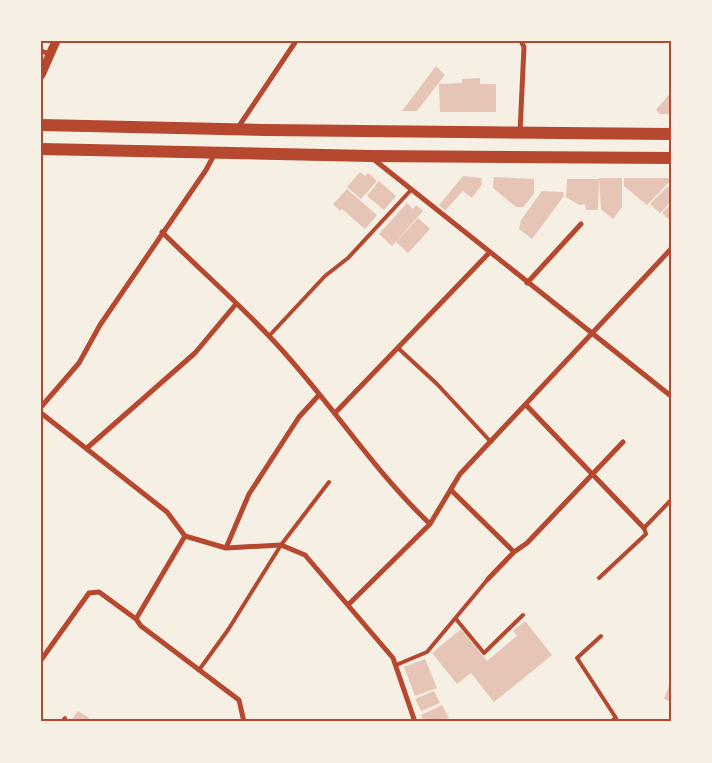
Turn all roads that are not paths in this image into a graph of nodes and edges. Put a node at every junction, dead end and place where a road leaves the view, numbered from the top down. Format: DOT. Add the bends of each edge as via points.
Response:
graph roads {
  1 [pos="56,41"];
  2 [pos="296,41"];
  3 [pos="521,41"];
  4 [pos="41,50"];
  5 [pos="50,54"];
  6 [pos="41,75"];
  7 [pos="41,125"];
  8 [pos="237,129"];
  9 [pos="520,133"];
  10 [pos="671,134"];
  11 [pos="41,149"];
  12 [pos="214,154"];
  13 [pos="370,156"];
  14 [pos="671,158"];
  15 [pos="411,190"];
  16 [pos="581,224"];
  17 [pos="162,232"];
  18 [pos="671,249"];
  19 [pos="490,254"];
  20 [pos="527,283"];
  21 [pos="236,304"];
  22 [pos="592,335"];
  23 [pos="269,336"];
  24 [pos="398,348"];
  25 [pos="319,395"];
  26 [pos="671,396"];
  27 [pos="526,405"];
  28 [pos="41,408"];
  29 [pos="41,413"];
  30 [pos="335,413"];
  31 [pos="491,442"];
  32 [pos="623,442"];
  33 [pos="87,448"];
  34 [pos="593,473"];
  35 [pos="329,482"];
  36 [pos="451,490"];
  37 [pos="671,500"];
  38 [pos="430,524"];
  39 [pos="644,528"];
  40 [pos="185,536"];
  41 [pos="281,545"];
  42 [pos="226,548"];
  43 [pos="514,552"];
  44 [pos="599,578"];
  45 [pos="488,579"];
  46 [pos="348,605"];
  47 [pos="523,615"];
  48 [pos="136,619"];
  49 [pos="456,619"];
  50 [pos="600,636"];
  51 [pos="41,660"];
  52 [pos="396,665"];
  53 [pos="199,670"];
  54 [pos="244,722"];
  55 [pos="415,722"];
  56 [pos="610,722"];
  1 -- 5 [label="street"];
  2 -- 8 [label="street"];
  3 -- 9 [label="street" via="524,47"];
  4 -- 5 [label="street"];
  5 -- 6 [label="street"];
  7 -- 8 [label="main road"];
  8 -- 9 [label="main road"];
  9 -- 10 [label="main road"];
  11 -- 12 [label="main road"];
  12 -- 13 [label="main road"];
  12 -- 17 [label="street"];
  13 -- 14 [label="main road"];
  13 -- 15 [label="street"];
  15 -- 19 [label="street"];
  15 -- 23 [label="lane"];
  16 -- 20 [label="street"];
  17 -- 21 [label="street"];
  17 -- 28 [label="street" via="100,325 79,363"];
  18 -- 22 [label="street"];
  19 -- 20 [label="street"];
  19 -- 24 [label="street"];
  20 -- 22 [label="street"];
  21 -- 23 [label="street"];
  21 -- 33 [label="street" via="195,353"];
  22 -- 26 [label="street"];
  22 -- 27 [label="street"];
  23 -- 25 [label="street"];
  24 -- 30 [label="street"];
  24 -- 31 [label="lane"];
  25 -- 30 [label="street"];
  25 -- 42 [label="street" via="299,418 248,494"];
  27 -- 31 [label="street"];
  27 -- 34 [label="street"];
  29 -- 33 [label="street"];
  30 -- 38 [label="street" via="400,497"];
  31 -- 36 [label="street" via="460,474"];
  32 -- 34 [label="street"];
  33 -- 40 [label="street" via="167,512"];
  34 -- 39 [label="street"];
  34 -- 43 [label="street" via="527,543"];
  35 -- 41 [label="lane"];
  36 -- 38 [label="street"];
  36 -- 43 [label="street"];
  37 -- 39 [label="lane"];
  38 -- 46 [label="street"];
  39 -- 44 [label="lane" via="646,534"];
  40 -- 42 [label="street"];
  40 -- 48 [label="street"];
  41 -- 42 [label="street"];
  41 -- 46 [label="street" via="305,555"];
  41 -- 53 [label="lane"];
  43 -- 45 [label="street"];
  45 -- 49 [label="lane"];
  46 -- 52 [label="street"];
  47 -- 49 [label="lane" via="484,653"];
  48 -- 51 [label="street" via="99,592 89,593"];
  48 -- 53 [label="street"];
  49 -- 52 [label="lane" via="427,652"];
  50 -- 56 [label="lane" via="577,658 616,718"];
  52 -- 55 [label="street"];
  53 -- 54 [label="street" via="239,700"];
}
